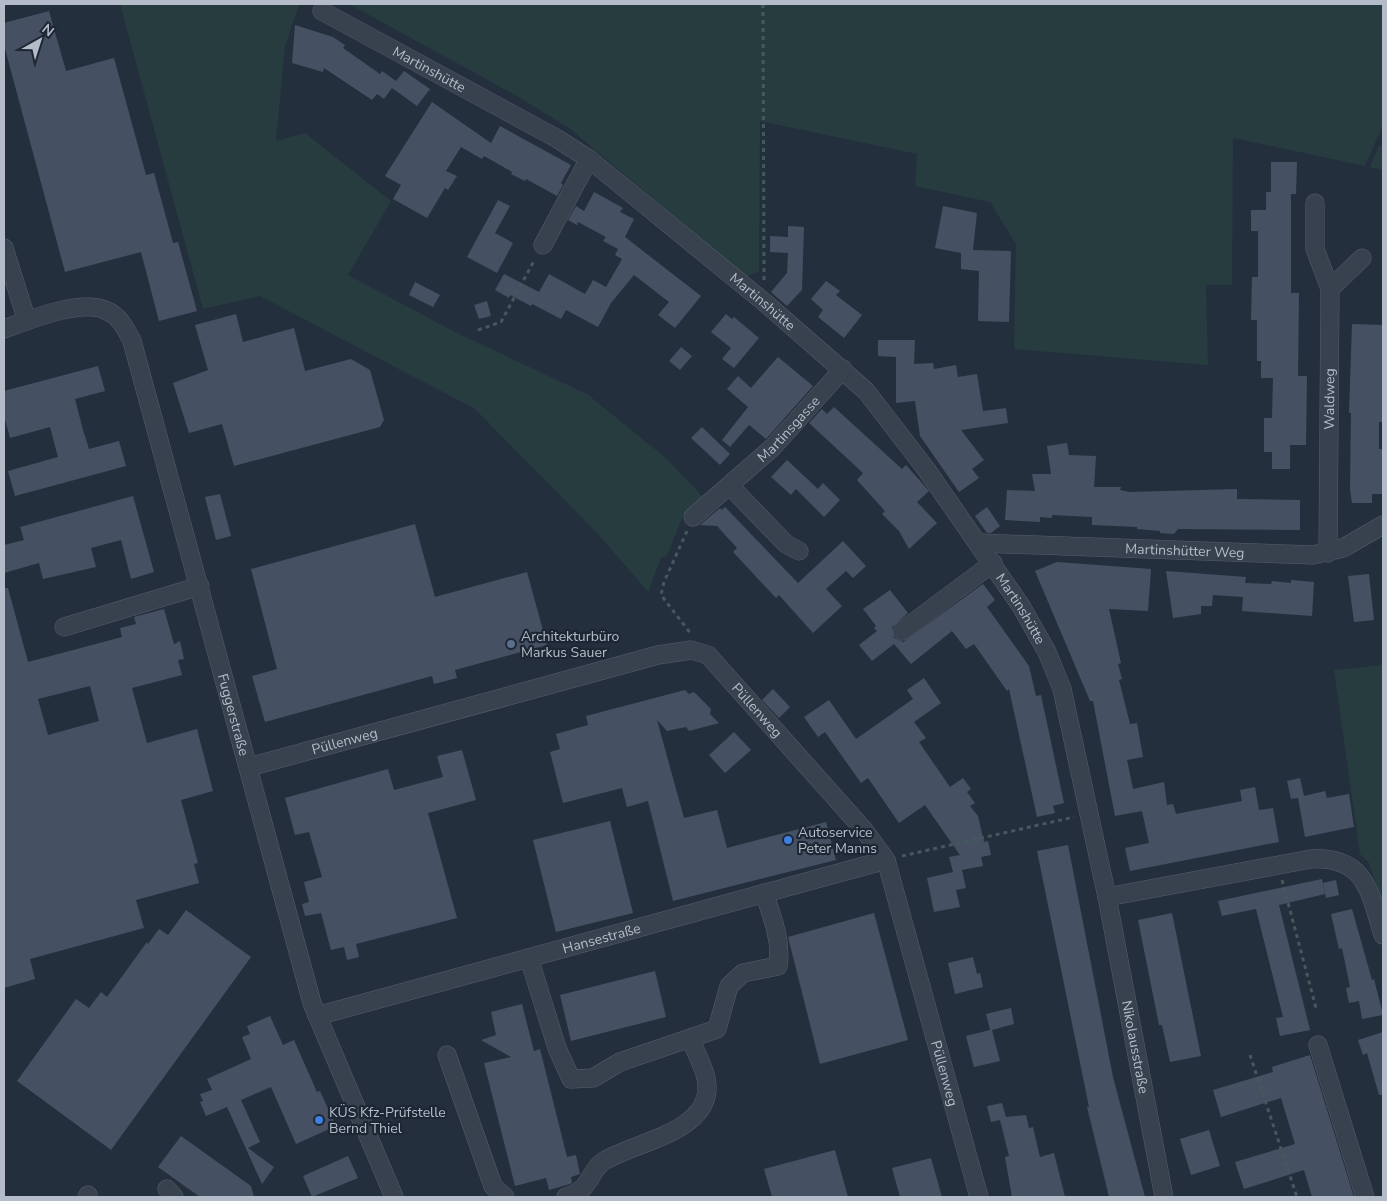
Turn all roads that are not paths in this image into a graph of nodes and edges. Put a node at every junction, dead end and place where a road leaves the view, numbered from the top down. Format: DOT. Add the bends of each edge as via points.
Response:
graph roads {
  1 [pos="322,11"];
  2 [pos="589,159"];
  3 [pos="1315,203"];
  4 [pos="543,245"];
  5 [pos="4,248"];
  6 [pos="1362,258"];
  7 [pos="1330,290"];
  8 [pos="27,321"];
  9 [pos="4,329"];
  10 [pos="843,369"];
  11 [pos="730,486"];
  12 [pos="693,516"];
  13 [pos="1383,525"];
  14 [pos="979,544"];
  15 [pos="799,551"];
  16 [pos="1328,553"];
  17 [pos="992,563"];
  18 [pos="200,586"];
  19 [pos="64,627"];
  20 [pos="902,632"];
  21 [pos="249,767"];
  22 [pos="886,860"];
  23 [pos="764,893"];
  24 [pos="1108,897"];
  25 [pos="1383,935"];
  26 [pos="529,958"];
  27 [pos="317,1016"];
  28 [pos="690,1038"];
  29 [pos="1318,1045"];
  30 [pos="447,1055"];
  31 [pos="394,1197"];
  32 [pos="505,1197"];
  33 [pos="566,1197"];
  34 [pos="979,1197"];
  35 [pos="1164,1197"];
  36 [pos="1365,1197"];
  1 -- 2 [label="street, Martinshütte"];
  2 -- 4 [label="street"];
  2 -- 10 [label="street, Martinshütte"];
  3 -- 7 [label="street" via="1315,249"];
  5 -- 8 [label="street"];
  6 -- 7 [label="street"];
  7 -- 16 [label="street, Waldweg"];
  8 -- 9 [label="street, Fuggerstraße"];
  8 -- 18 [label="street, Fuggerstraße" via="86,307 106,310 124,326 136,354"];
  10 -- 11 [label="street, Martinsgasse" via="773,447"];
  10 -- 14 [label="street, Martinshütte" via="876,402"];
  11 -- 12 [label="street, Martinsgasse"];
  11 -- 15 [label="street" via="786,544"];
  13 -- 16 [label="street, Martinshütter Weg" via="1352,545"];
  14 -- 16 [label="street, Martinshütter Weg" via="1299,555"];
  14 -- 17 [label="street, Martinshütte"];
  17 -- 20 [label="street"];
  17 -- 24 [label="street, Martinshütte" via="1034,628 1058,676"];
  18 -- 19 [label="street"];
  18 -- 21 [label="street, Fuggerstraße"];
  21 -- 22 [label="street, Püllenweg" via="658,655 696,650 708,655 864,830"];
  21 -- 27 [label="street, Fuggerstraße"];
  22 -- 23 [label="street, Hansestraße"];
  22 -- 34 [label="street, Püllenweg"];
  23 -- 26 [label="street, Hansestraße"];
  23 -- 28 [label="street" via="775,928 778,966 743,973 729,986 717,1029"];
  24 -- 25 [label="street" via="1322,858 1341,862 1357,872 1369,888"];
  24 -- 35 [label="street, Nikolausstraße"];
  26 -- 27 [label="street, Hansestraße"];
  26 -- 28 [label="street" via="557,1048 571,1079 593,1078 620,1062"];
  27 -- 31 [label="street, Fuggerstraße"];
  28 -- 33 [label="street" via="705,1076 705,1097 697,1112 674,1132 602,1162 579,1193"];
  29 -- 36 [label="street"];
  30 -- 32 [label="street" via="493,1186"];
}
